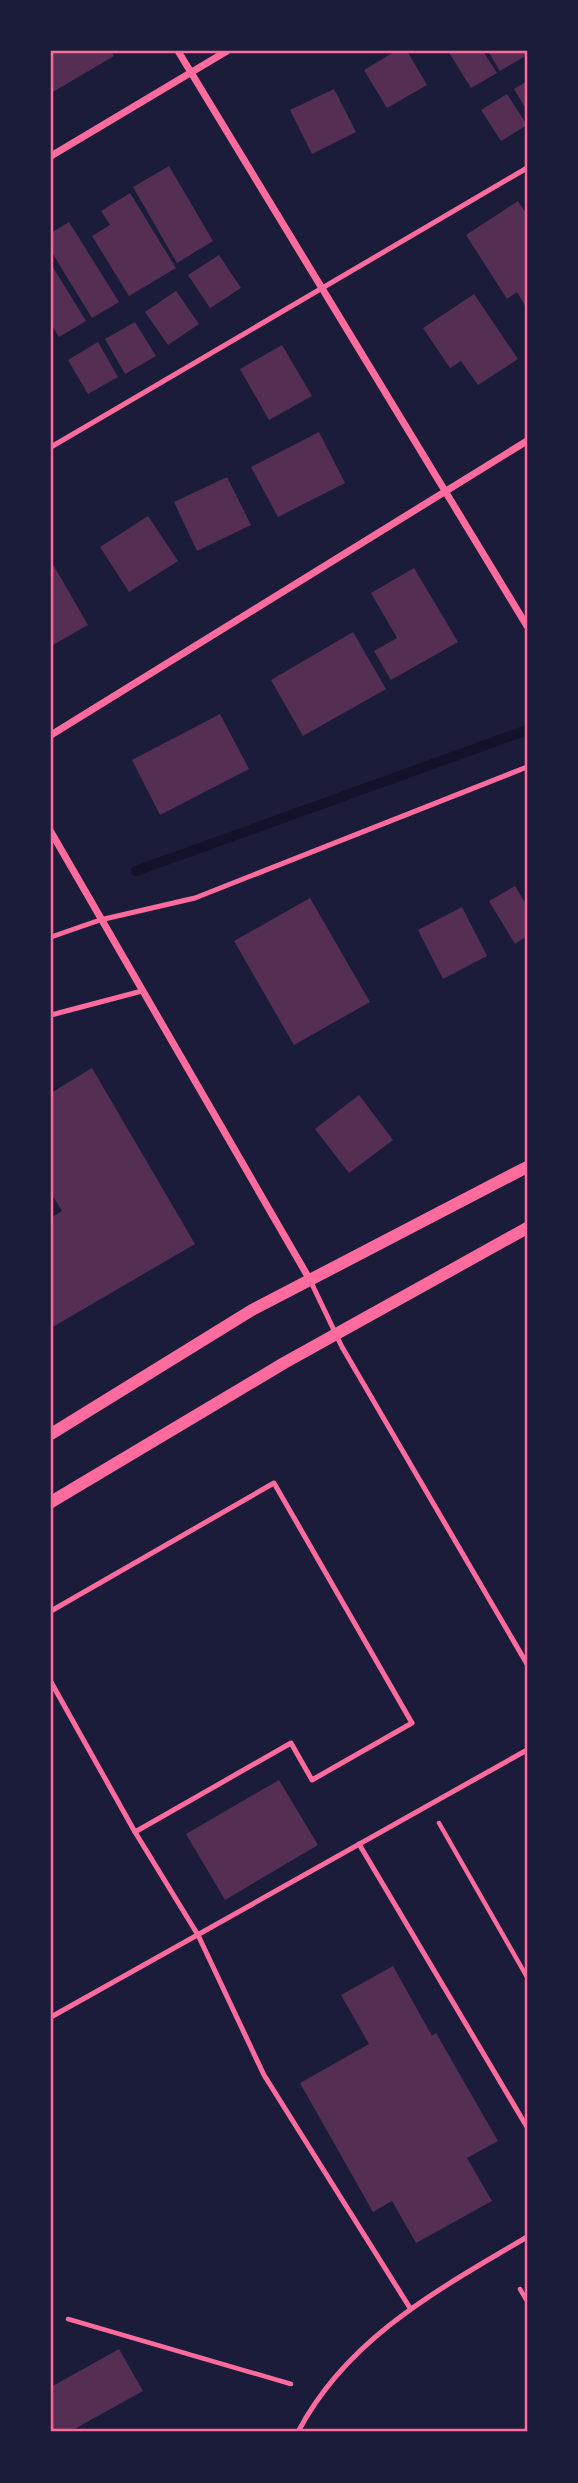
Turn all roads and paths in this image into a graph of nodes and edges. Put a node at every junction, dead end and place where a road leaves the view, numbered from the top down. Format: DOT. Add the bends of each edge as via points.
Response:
graph roads {
  1 [pos="178,51"];
  2 [pos="227,51"];
  3 [pos="191,72"];
  4 [pos="51,156"];
  5 [pos="527,168"];
  6 [pos="321,288"];
  7 [pos="527,441"];
  8 [pos="51,447"];
  9 [pos="443,491"];
  10 [pos="527,626"];
  11 [pos="51,735"];
  12 [pos="527,767"];
  13 [pos="51,832"];
  14 [pos="100,920"];
  15 [pos="51,937"];
  16 [pos="142,991"];
  17 [pos="51,1015"];
  18 [pos="527,1167"];
  19 [pos="527,1228"];
  20 [pos="310,1280"];
  21 [pos="337,1336"];
  22 [pos="51,1434"];
  23 [pos="51,1502"];
  24 [pos="51,1611"];
  25 [pos="527,1664"];
  26 [pos="51,1682"];
  27 [pos="527,1749"];
  28 [pos="437,1820"];
  29 [pos="135,1832"];
  30 [pos="359,1844"];
  31 [pos="198,1934"];
  32 [pos="527,1977"];
  33 [pos="51,2017"];
  34 [pos="527,2127"];
  35 [pos="527,2237"];
  36 [pos="520,2289"];
  37 [pos="527,2301"];
  38 [pos="410,2308"];
  39 [pos="68,2319"];
  40 [pos="291,2384"];
  41 [pos="298,2432"];
  1 -- 3 [label="street"];
  2 -- 3 [label="street"];
  3 -- 4 [label="street"];
  3 -- 6 [label="street"];
  5 -- 6 [label="lane"];
  6 -- 8 [label="lane"];
  6 -- 9 [label="street"];
  7 -- 9 [label="street"];
  9 -- 10 [label="street"];
  9 -- 11 [label="street"];
  12 -- 14 [label="lane" via="195,898"];
  13 -- 14 [label="street"];
  14 -- 15 [label="lane"];
  14 -- 16 [label="street"];
  16 -- 17 [label="lane"];
  16 -- 20 [label="street"];
  18 -- 20 [label="street"];
  19 -- 21 [label="street"];
  20 -- 21 [label="lane"];
  20 -- 22 [label="street" via="252,1310"];
  21 -- 23 [label="street"];
  21 -- 25 [label="lane"];
  24 -- 29 [label="lane" via="274,1483 412,1723 312,1780 291,1743"];
  26 -- 29 [label="lane"];
  27 -- 30 [label="lane"];
  28 -- 32 [label="path"];
  29 -- 31 [label="lane"];
  30 -- 31 [label="lane"];
  30 -- 34 [label="lane"];
  31 -- 33 [label="lane"];
  31 -- 38 [label="lane" via="264,2075"];
  35 -- 38 [label="lane"];
  36 -- 37 [label="path"];
  38 -- 41 [label="lane" via="342,2367"];
  39 -- 40 [label="path"];
}
